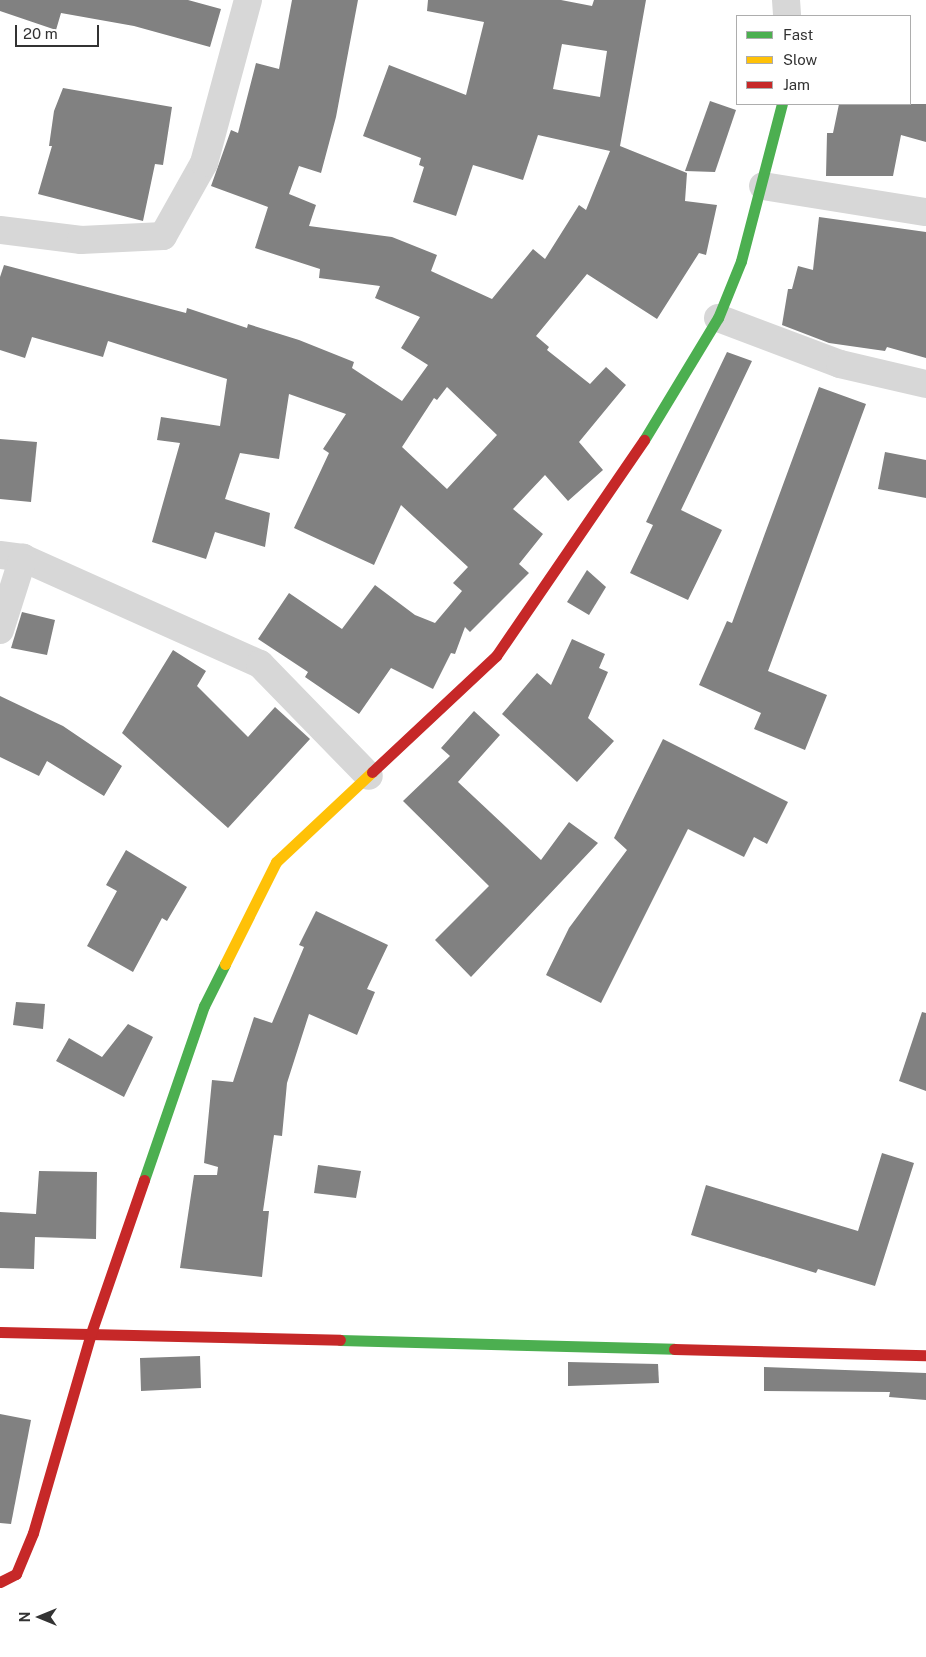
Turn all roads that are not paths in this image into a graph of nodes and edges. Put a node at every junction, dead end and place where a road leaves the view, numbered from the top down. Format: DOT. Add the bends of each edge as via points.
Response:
graph roads {
  1 [pos="248,0"];
  2 [pos="786,0"];
  3 [pos="787,15"];
  4 [pos="782,105"];
  5 [pos="763,186"];
  6 [pos="926,212"];
  7 [pos="0,230"];
  8 [pos="718,318"];
  9 [pos="926,384"];
  10 [pos="11,556"];
  11 [pos="0,630"];
  12 [pos="369,776"];
  13 [pos="0,1332"];
  14 [pos="91,1333"];
  15 [pos="926,1354"];
  16 [pos="0,1582"];
  1 -- 7 [label="street" via="204,163 163,236 81,240"];
  2 -- 3 [label="street"];
  4 -- 5 [label="street"];
  5 -- 6 [label="street"];
  5 -- 8 [label="street" via="741,261"];
  8 -- 9 [label="street" via="840,364"];
  8 -- 12 [label="street" via="631,461 496,656"];
  10 -- 11 [label="street"];
  10 -- 12 [label="street" via="260,664"];
  12 -- 14 [label="street" via="276,862 204,1006"];
  13 -- 14 [label="street"];
  14 -- 15 [label="street"];
  14 -- 16 [label="street" via="33,1533 16,1574"];
}
